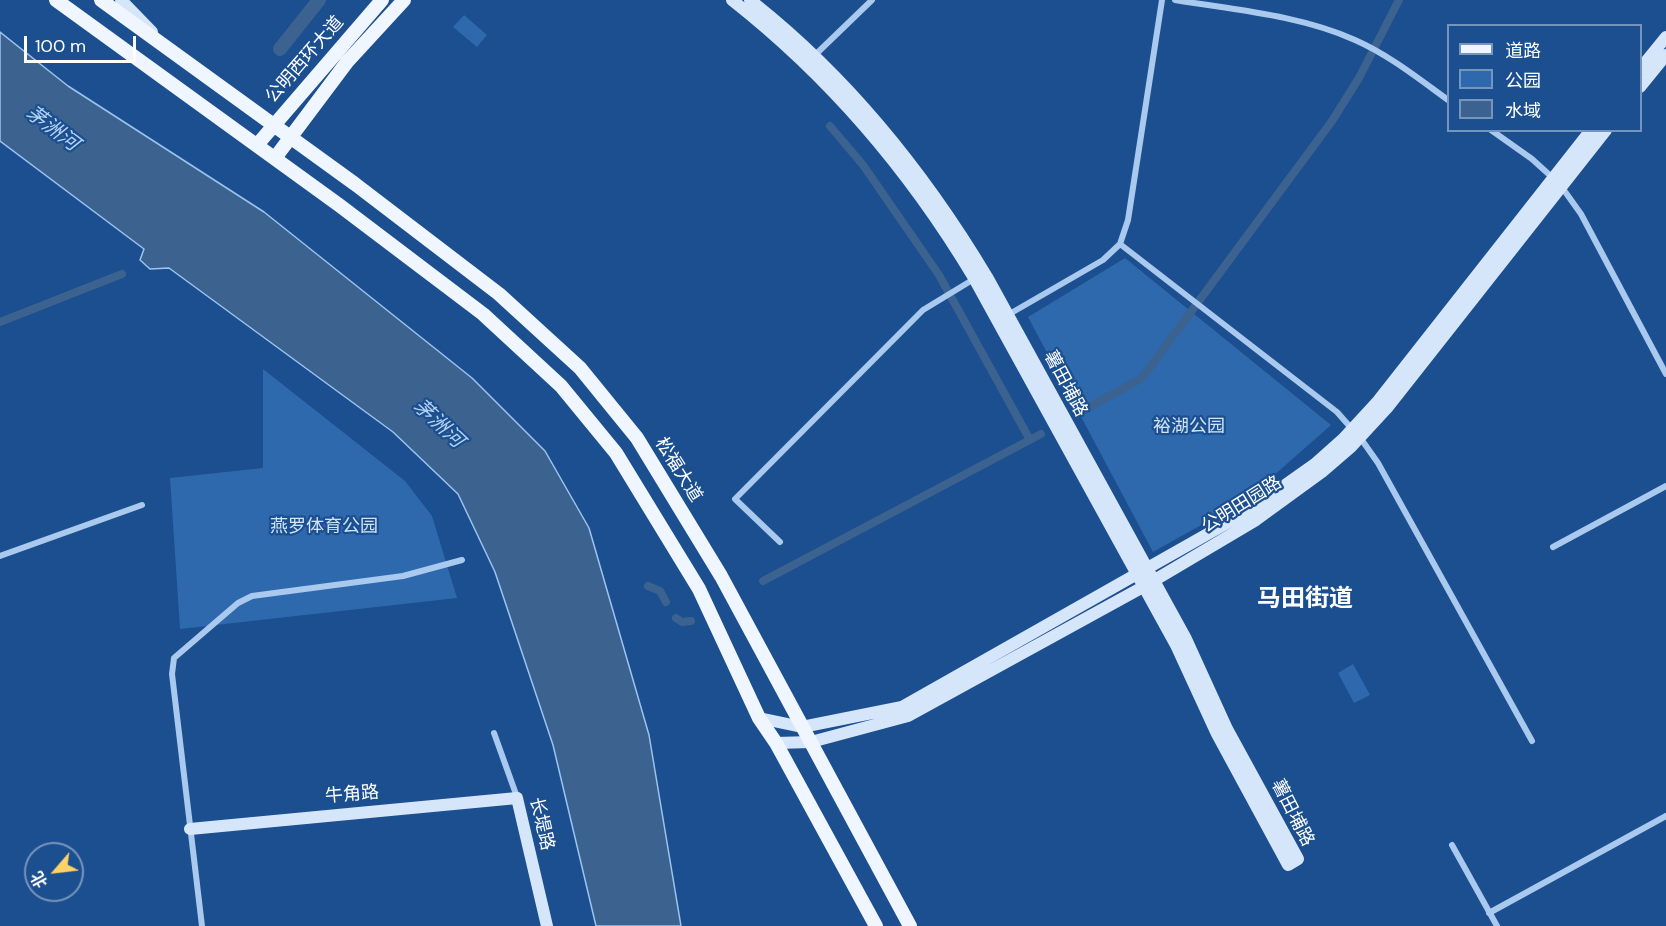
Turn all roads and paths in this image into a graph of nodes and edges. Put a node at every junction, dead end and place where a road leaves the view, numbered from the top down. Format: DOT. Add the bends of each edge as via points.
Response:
graph roads {
  1 [pos="56,0"];
  2 [pos="101,0"];
  3 [pos="121,0"];
  4 [pos="382,0"];
  5 [pos="404,0"];
  6 [pos="732,0"];
  7 [pos="750,0"];
  8 [pos="872,0"];
  9 [pos="1162,0"];
  10 [pos="1175,0"];
  11 [pos="1666,37"];
  12 [pos="167,48"];
  13 [pos="1666,55"];
  14 [pos="810,61"];
  15 [pos="1642,68"];
  16 [pos="1642,86"];
  17 [pos="1447,99"];
  18 [pos="273,125"];
  19 [pos="1494,132"];
  20 [pos="1590,132"];
  21 [pos="1604,132"];
  22 [pos="290,136"];
  23 [pos="257,145"];
  24 [pos="275,158"];
  25 [pos="1557,183"];
  26 [pos="1120,244"];
  27 [pos="974,279"];
  28 [pos="1002,318"];
  29 [pos="1666,374"];
  30 [pos="1356,433"];
  31 [pos="1666,486"];
  32 [pos="142,505"];
  33 [pos="780,542"];
  34 [pos="1553,547"];
  35 [pos="0,556"];
  36 [pos="462,560"];
  37 [pos="1145,578"];
  38 [pos="759,718"];
  39 [pos="802,727"];
  40 [pos="494,733"];
  41 [pos="1532,741"];
  42 [pos="811,742"];
  43 [pos="776,743"];
  44 [pos="517,798"];
  45 [pos="1666,816"];
  46 [pos="190,829"];
  47 [pos="1452,845"];
  48 [pos="1490,913"];
  49 [pos="202,926"];
  50 [pos="547,926"];
  51 [pos="876,926"];
  52 [pos="910,926"];
  53 [pos="1497,926"];
  1 -- 23 [label="main road"];
  2 -- 12 [label="main road, 松福大道"];
  3 -- 12 [label="street"];
  4 -- 18 [label="main road, 公明西环大道"];
  5 -- 22 [label="main road, 公明西环大道" via="347,62"];
  6 -- 14 [label="street, 薯田埔路"];
  7 -- 14 [label="street, 薯田埔路"];
  8 -- 14 [label="street"];
  9 -- 26 [label="street" via="1128,220"];
  10 -- 17 [label="street" via="1288,19 1356,40"];
  11 -- 15 [label="street"];
  12 -- 18 [label="main road, 松福大道"];
  13 -- 16 [label="street"];
  14 -- 27 [label="street, 薯田埔路" via="898,165"];
  18 -- 22 [label="main road, 松福大道"];
  18 -- 23 [label="main road, 公明西环大道"];
  19 -- 25 [label="street"];
  20 -- 25 [label="street, 公明田园路"];
  21 -- 25 [label="street, 公明田园路"];
  22 -- 24 [label="main road, 公明西环大道"];
  22 -- 39 [label="main road, 松福大道" via="499,294 580,368 637,438 722,576"];
  23 -- 24 [label="main road"];
  24 -- 38 [label="main road" via="483,314 561,386 616,453 699,589"];
  25 -- 29 [label="street" via="1581,214"];
  25 -- 30 [label="street, 公明田园路" via="1387,408"];
  26 -- 28 [label="street" via="1103,260"];
  26 -- 30 [label="street" via="1337,412"];
  27 -- 28 [label="street, 薯田埔路"];
  27 -- 33 [label="street" via="923,310 735,499"];
  28 -- 37 [label="street, 薯田埔路"];
  30 -- 37 [label="street, 公明田园路" via="1289,498"];
  30 -- 41 [label="street" via="1378,463"];
  31 -- 34 [label="street"];
  32 -- 35 [label="street"];
  36 -- 46 [label="street" via="403,576 252,596 190,642 174,658 171,674"];
  37 -- 37 [label="street, 薯田埔路" via="1217,734 1288,865 1298,859 1227,729 1186,639"];
  37 -- 39 [label="street, 公明田园路" via="902,707"];
  37 -- 42 [label="street, 公明田园路" via="908,716"];
  38 -- 39 [label="street, 公明田园路"];
  38 -- 43 [label="main road"];
  39 -- 42 [label="main road, 松福大道"];
  40 -- 44 [label="street, 长堤路"];
  42 -- 43 [label="street, 公明田园路"];
  42 -- 52 [label="main road, 松福大道"];
  43 -- 51 [label="main road"];
  44 -- 46 [label="street, 牛角路"];
  44 -- 50 [label="street, 长堤路"];
  45 -- 48 [label="street"];
  46 -- 49 [label="street"];
  47 -- 48 [label="street"];
  48 -- 53 [label="street"];
}
